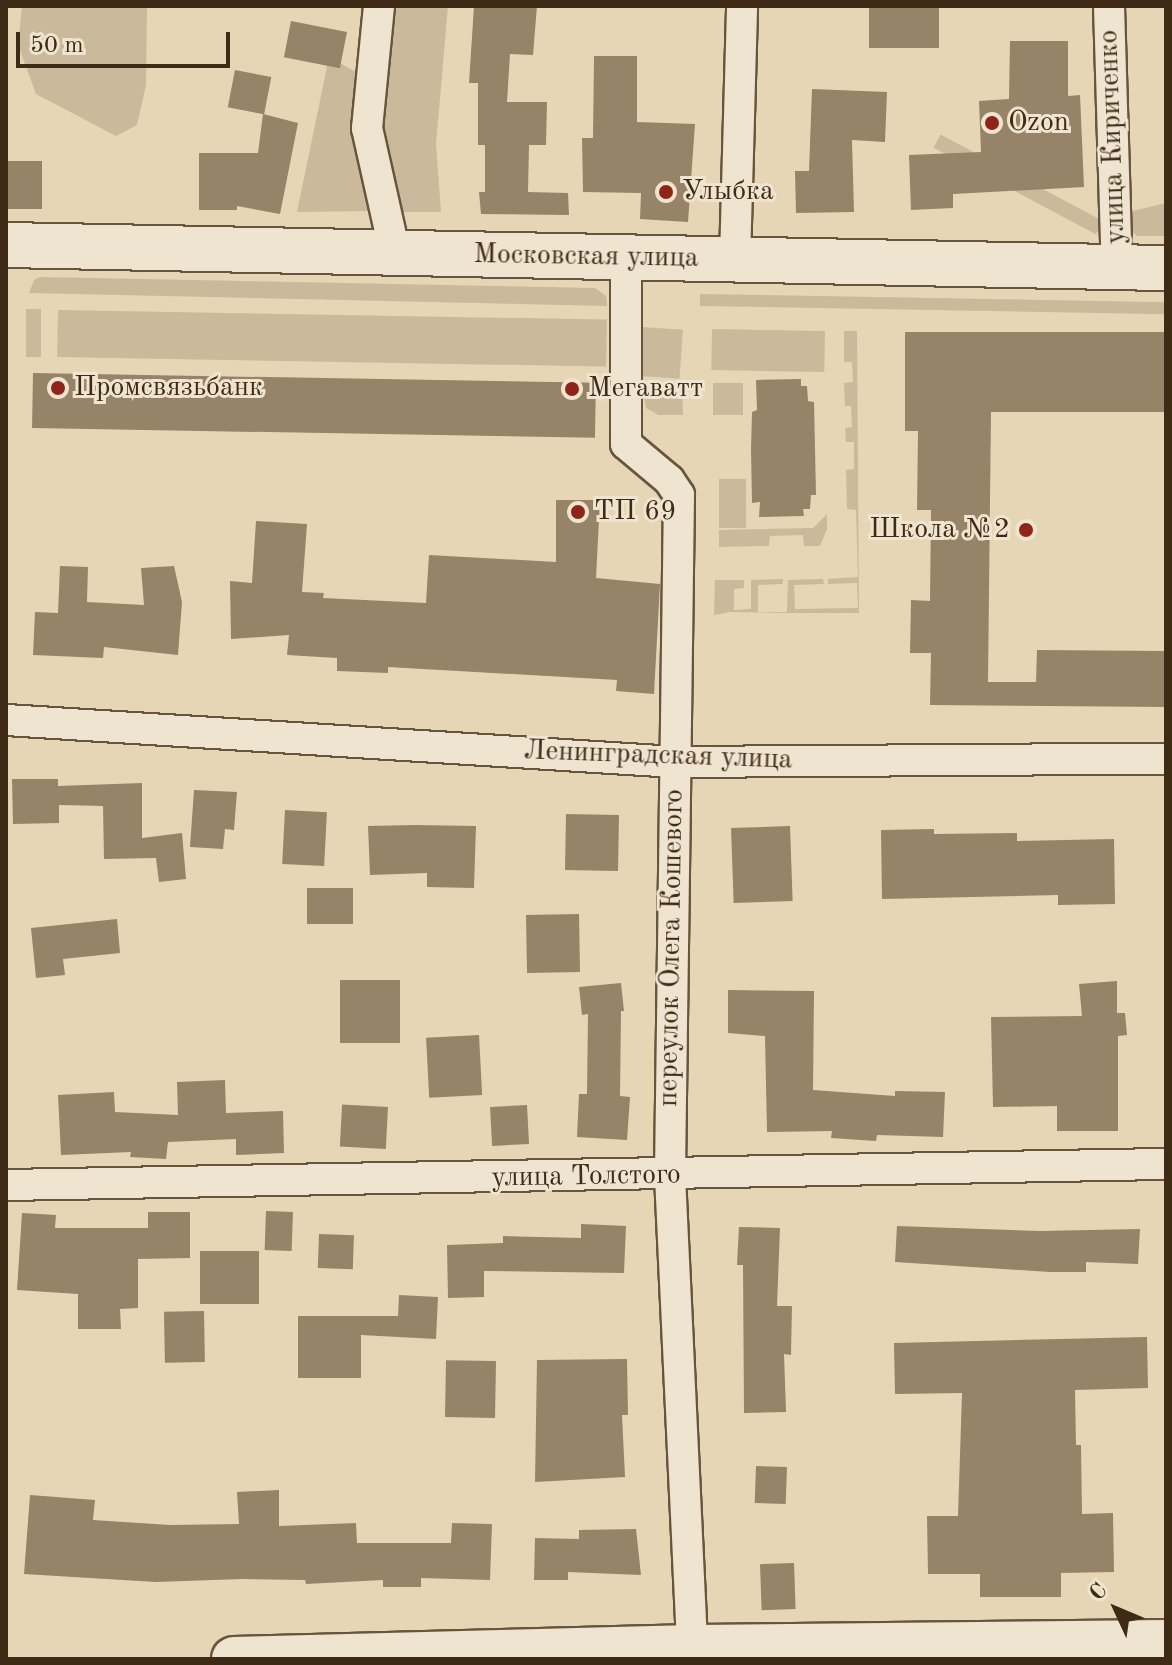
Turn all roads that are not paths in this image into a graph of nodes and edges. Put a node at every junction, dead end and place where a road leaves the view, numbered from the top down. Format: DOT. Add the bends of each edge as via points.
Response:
graph roads {
  1 [pos="379,6"];
  2 [pos="742,6"];
  3 [pos="1109,6"];
  4 [pos="6,245"];
  5 [pos="395,253"];
  6 [pos="626,259"];
  7 [pos="735,260"];
  8 [pos="1117,268"];
  9 [pos="1166,268"];
  10 [pos="6,720"];
  11 [pos="1166,759"];
  12 [pos="675,762"];
  13 [pos="1166,1164"];
  14 [pos="670,1176"];
  15 [pos="6,1185"];
  16 [pos="1166,1642"];
  17 [pos="693,1653"];
  18 [pos="234,1659"];
  1 -- 5 [label="street" via="367,128"];
  2 -- 7 [label="street"];
  3 -- 8 [label="street, улица Кириченко"];
  4 -- 5 [label="main road, Московская улица"];
  5 -- 6 [label="main road, Московская улица"];
  6 -- 7 [label="main road, Московская улица"];
  6 -- 12 [label="street, переулок Олега Кошевого" via="626,444 679,495"];
  7 -- 8 [label="main road, Московская улица"];
  8 -- 9 [label="main road, Московская улица"];
  10 -- 12 [label="street, Ленинградская улица"];
  11 -- 12 [label="street, Ленинградская улица"];
  12 -- 14 [label="street, переулок Олега Кошевого"];
  13 -- 14 [label="street, улица Толстого"];
  14 -- 15 [label="street, улица Толстого"];
  14 -- 17 [label="street, переулок Олега Кошевого"];
  16 -- 17 [label="main road"];
  17 -- 18 [label="main road"];
}
